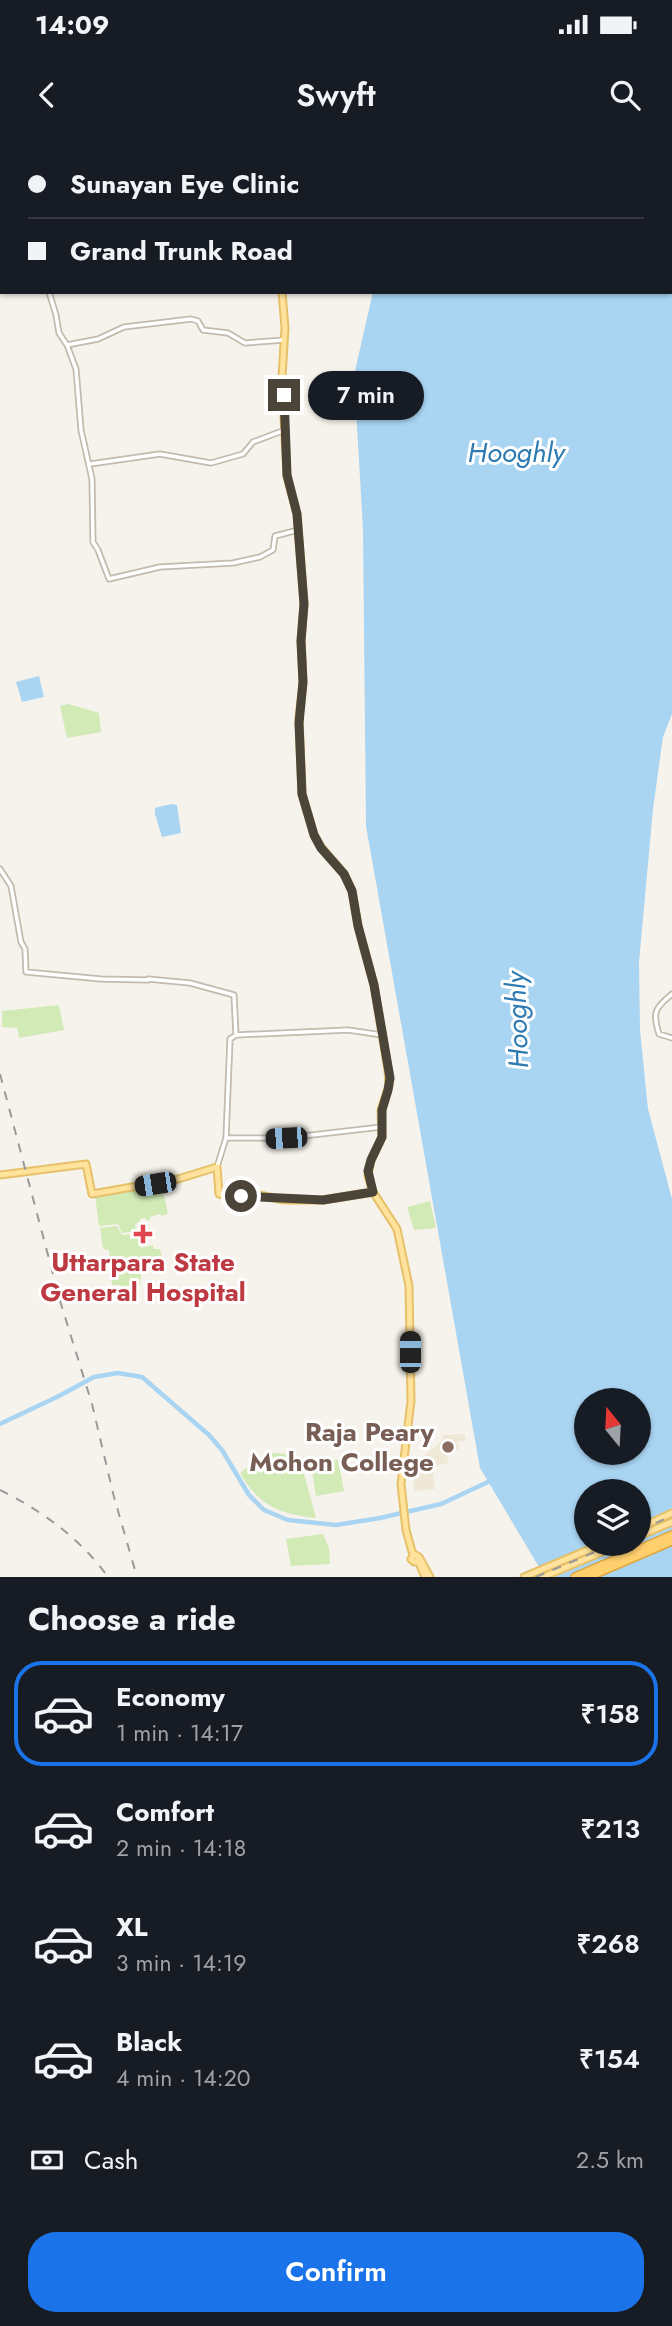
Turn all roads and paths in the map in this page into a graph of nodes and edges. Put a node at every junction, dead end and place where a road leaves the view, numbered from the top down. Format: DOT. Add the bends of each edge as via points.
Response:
graph roads {
  1 [pos="50,294"];
  2 [pos="282,294"];
  3 [pos="284,340"];
  4 [pos="67,345"];
  5 [pos="285,430"];
  6 [pos="90,464"];
  7 [pos="298,530"];
  8 [pos="0,869"];
  9 [pos="672,994"];
  10 [pos="236,1035"];
  11 [pos="382,1035"];
  12 [pos="672,1038"];
  13 [pos="382,1127"];
  14 [pos="226,1138"];
  15 [pos="216,1167"];
  16 [pos="0,1175"];
  17 [pos="373,1192"];
  18 [pos="672,1513"];
  19 [pos="672,1522"];
  20 [pos="651,1523"];
  21 [pos="651,1531"];
  22 [pos="672,1535"];
  23 [pos="672,1541"];
  24 [pos="574,1556"];
  25 [pos="593,1556"];
  26 [pos="428,1577"];
  27 [pos="524,1577"];
  28 [pos="543,1577"];
  29 [pos="575,1577"];
  30 [pos="588,1577"];
  1 -- 4 [label="street" via="59,333"];
  2 -- 3 [label="main road"];
  3 -- 4 [label="street" via="244,343 228,333 203,330 191,319 124,327 99,339"];
  3 -- 5 [label="main road"];
  4 -- 6 [label="street" via="76,369 80,426"];
  5 -- 6 [label="street" via="253,442 245,453 218,462 160,454"];
  5 -- 7 [label="main road" via="288,482"];
  6 -- 7 [label="street" via="93,539 109,580 160,567 249,560 272,550 275,536"];
  7 -- 11 [label="main road" via="304,604 299,723 302,794 314,835 352,891"];
  8 -- 10 [label="street" via="10,886 25,949 25,971 180,981 233,994"];
  9 -- 12 [label="street" via="654,1014 659,1034"];
  10 -- 11 [label="street" via="348,1030"];
  10 -- 14 [label="street" via="230,1039"];
  11 -- 13 [label="main road" via="390,1083"];
  13 -- 14 [label="street" via="286,1138"];
  13 -- 17 [label="main road" via="368,1171"];
  14 -- 15 [label="street"];
  15 -- 16 [label="main road" via="155,1184 92,1194 86,1164"];
  15 -- 17 [label="main road" via="220,1194 323,1200"];
  17 -- 26 [label="main road" via="397,1229 409,1286 411,1401 402,1503 408,1539"];
  18 -- 20 [label="main road"];
  19 -- 21 [label="main road"];
  22 -- 29 [label="highway"];
  23 -- 30 [label="highway"];
  24 -- 27 [label="main road"];
  25 -- 28 [label="main road"];
}
